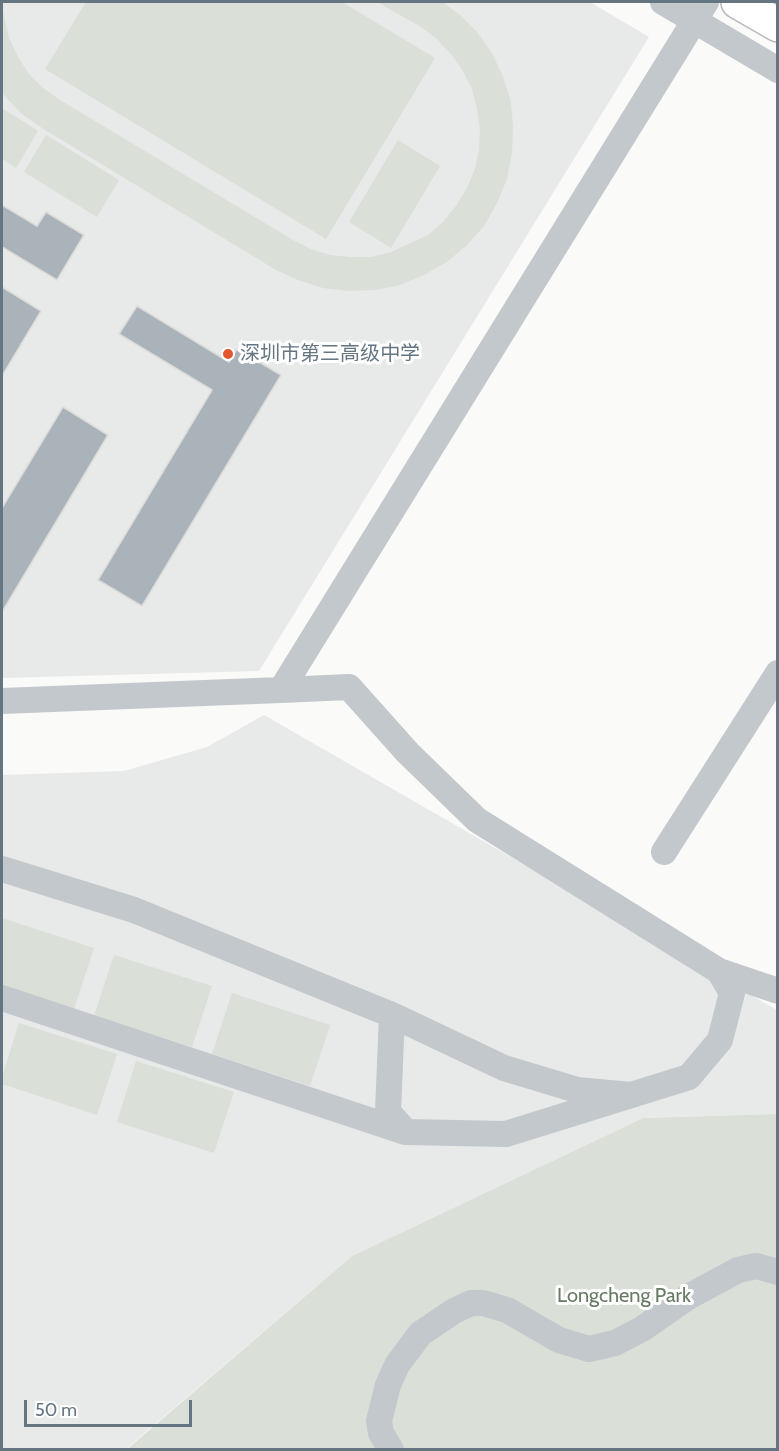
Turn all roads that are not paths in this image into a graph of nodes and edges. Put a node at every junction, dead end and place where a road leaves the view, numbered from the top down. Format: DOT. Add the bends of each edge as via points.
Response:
graph roads {
  1 [pos="663,2"];
  2 [pos="738,2"];
  3 [pos="701,11"];
  4 [pos="777,26"];
  5 [pos="777,70"];
  6 [pos="777,673"];
  7 [pos="281,690"];
  8 [pos="2,701"];
  9 [pos="664,852"];
  10 [pos="2,869"];
  11 [pos="718,971"];
  12 [pos="777,991"];
  13 [pos="2,998"];
  14 [pos="393,1015"];
  15 [pos="631,1095"];
  16 [pos="406,1132"];
  17 [pos="777,1272"];
  18 [pos="391,1449"];
  1 -- 3 [label="street"];
  2 -- 4 [label="main road"];
  3 -- 5 [label="street"];
  3 -- 7 [label="street"];
  6 -- 9 [label="street"];
  7 -- 8 [label="street"];
  7 -- 11 [label="street" via="349,687 408,753 477,820"];
  10 -- 14 [label="street" via="134,910"];
  11 -- 12 [label="street"];
  11 -- 15 [label="street" via="732,993 720,1040 689,1077"];
  13 -- 16 [label="street"];
  14 -- 15 [label="street" via="504,1068 577,1090"];
  14 -- 16 [label="street" via="388,1112"];
  15 -- 16 [label="street" via="506,1134"];
  17 -- 18 [label="street" via="756,1266 738,1270 688,1297 642,1329 615,1343 589,1349 559,1340 507,1310 471,1303 420,1334 397,1365 380,1421 381,1433"];
}
